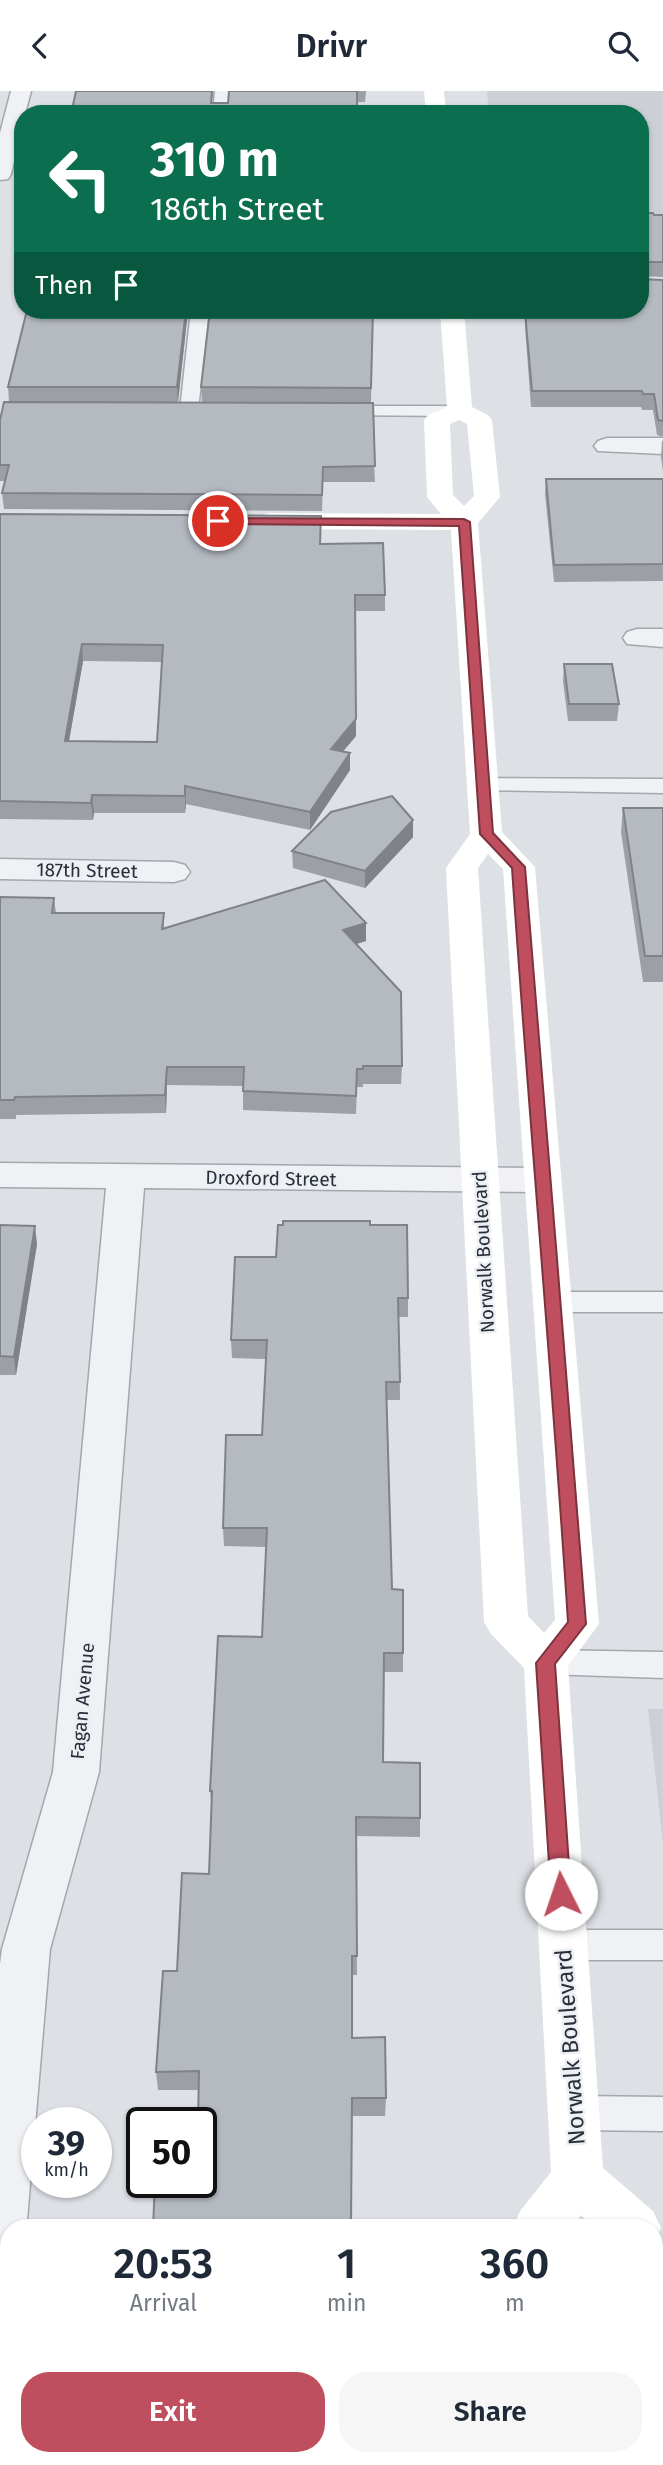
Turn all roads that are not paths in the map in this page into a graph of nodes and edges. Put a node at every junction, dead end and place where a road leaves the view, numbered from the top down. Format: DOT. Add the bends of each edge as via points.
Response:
graph roads {
  1 [pos="14,119"];
  2 [pos="0,174"];
  3 [pos="199,319"];
  4 [pos="453,319"];
  5 [pos="189,410"];
  6 [pos="311,411"];
  7 [pos="460,411"];
  8 [pos="607,446"];
  9 [pos="663,446"];
  10 [pos="246,521"];
  11 [pos="464,522"];
  12 [pos="482,785"];
  13 [pos="663,786"];
  14 [pos="486,834"];
  15 [pos="0,869"];
  16 [pos="174,872"];
  17 [pos="0,1175"];
  18 [pos="126,1176"];
  19 [pos="479,1180"];
  20 [pos="541,1181"];
  21 [pos="663,1302"];
  22 [pos="553,1303"];
  23 [pos="546,1663"];
  24 [pos="663,1665"];
  25 [pos="564,1945"];
  26 [pos="663,1945"];
  27 [pos="575,2113"];
  28 [pos="663,2114"];
  29 [pos="578,2179"];
  30 [pos="0,2219"];
  31 [pos="547,2219"];
  32 [pos="625,2219"];
  1 -- 2 [label="street"];
  3 -- 5 [label="lane"];
  4 -- 7 [label="main road"];
  6 -- 7 [label="lane"];
  7 -- 11 [label="main road" via="479,420 487,497"];
  7 -- 11 [label="main road" via="437,419 440,496"];
  8 -- 9 [label="street"];
  10 -- 11 [label="main road"];
  11 -- 12 [label="main road"];
  12 -- 13 [label="lane"];
  12 -- 14 [label="main road"];
  14 -- 19 [label="main road, Norwalk Boulevard" via="461,868"];
  14 -- 20 [label="main road" via="519,867"];
  15 -- 16 [label="street, 187th Street"];
  17 -- 18 [label="street, Droxford Street"];
  18 -- 19 [label="street, Droxford Street"];
  18 -- 30 [label="street, Fagan Avenue" via="76,1772 26,1949"];
  19 -- 20 [label="street, Droxford Street"];
  19 -- 23 [label="main road, Norwalk Boulevard" via="506,1622"];
  20 -- 22 [label="main road"];
  21 -- 22 [label="lane"];
  22 -- 23 [label="main road" via="577,1624"];
  23 -- 24 [label="lane"];
  23 -- 25 [label="main road, Norwalk Boulevard"];
  25 -- 26 [label="lane"];
  25 -- 27 [label="main road, Norwalk Boulevard"];
  27 -- 28 [label="lane"];
  27 -- 29 [label="main road, Norwalk Boulevard"];
  29 -- 31 [label="main road"];
  29 -- 32 [label="main road"];
}
